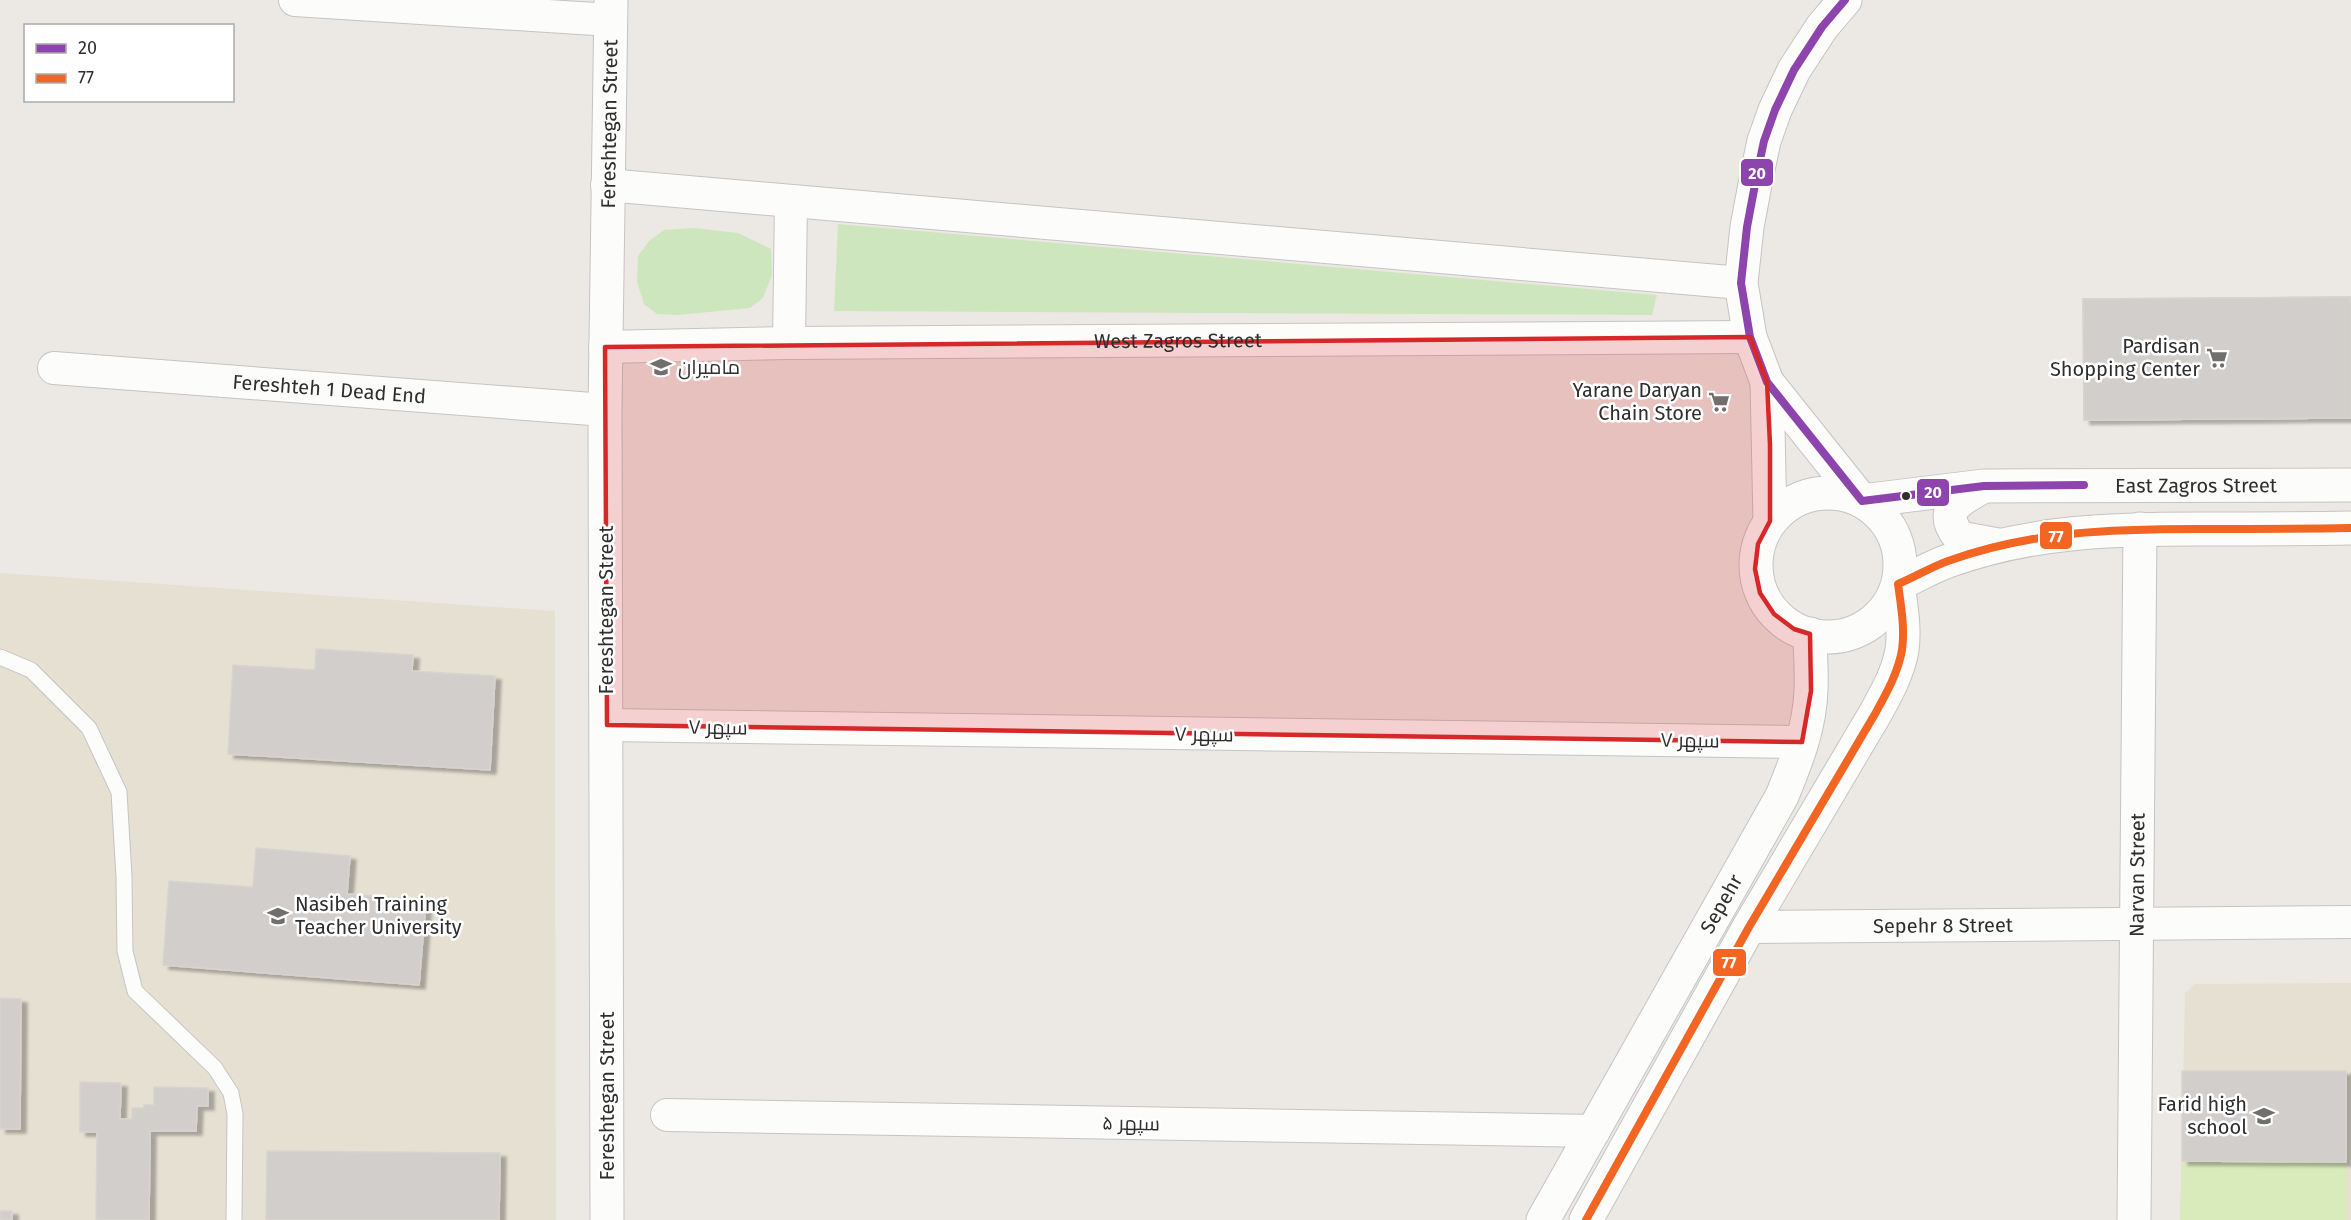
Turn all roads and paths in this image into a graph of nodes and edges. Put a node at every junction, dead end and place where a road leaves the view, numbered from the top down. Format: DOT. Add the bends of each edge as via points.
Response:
graph roads {
  1 [pos="295,0"];
  2 [pos="1845,0"];
  3 [pos="611,10"];
  4 [pos="607,185"];
  5 [pos="791,201"];
  6 [pos="1741,283"];
  7 [pos="1750,337"];
  8 [pos="789,343"];
  9 [pos="605,347"];
  10 [pos="54,368"];
  11 [pos="1767,382"];
  12 [pos="605,410"];
  13 [pos="2351,485"];
  14 [pos="1984,486"];
  15 [pos="1862,501"];
  16 [pos="1770,521"];
  17 [pos="2351,528"];
  18 [pos="2140,529"];
  19 [pos="2002,545"];
  20 [pos="1898,584"];
  21 [pos="1810,634"];
  22 [pos="0,657"];
  23 [pos="607,725"];
  24 [pos="1802,742"];
  25 [pos="1854,750"];
  26 [pos="2351,922"];
  27 [pos="2136,924"];
  28 [pos="1711,925"];
  29 [pos="1749,927"];
  30 [pos="668,1115"];
  31 [pos="1594,1131"];
  32 [pos="1635,1133"];
  33 [pos="234,1220"];
  34 [pos="607,1220"];
  35 [pos="1543,1220"];
  36 [pos="1586,1220"];
  37 [pos="2134,1220"];
  1 -- 3 [label="street"];
  2 -- 6 [label="street" via="1794,70 1775,110 1764,141 1747,227"];
  3 -- 4 [label="street, Fereshtegan Street"];
  4 -- 5 [label="street"];
  4 -- 9 [label="street, Fereshtegan Street"];
  5 -- 6 [label="street"];
  5 -- 8 [label="street"];
  6 -- 7 [label="street"];
  7 -- 8 [label="street, West Zagros Street"];
  7 -- 11 [label="street"];
  8 -- 9 [label="street, West Zagros Street"];
  9 -- 12 [label="street, Fereshtegan Street"];
  10 -- 12 [label="street, Fereshteh 1 Dead End"];
  11 -- 15 [label="street"];
  11 -- 16 [label="street"];
  12 -- 23 [label="street, Fereshtegan Street"];
  13 -- 14 [label="street, East Zagros Street"];
  14 -- 15 [label="street, East Zagros Street"];
  14 -- 19 [label="street" via="1957,501 1949,513 1951,527 1960,538"];
  15 -- 16 [label="street" via="1846,494 1811,494 1788,505"];
  15 -- 20 [label="street" via="1881,515 1895,536 1901,560"];
  16 -- 21 [label="street" via="1758,544 1755,569 1760,593 1774,614 1794,629"];
  17 -- 18 [label="street"];
  18 -- 19 [label="street" via="2080,532"];
  18 -- 27 [label="street, Narvan Street"];
  19 -- 20 [label="street" via="1946,562"];
  20 -- 21 [label="street" via="1891,602 1862,629 1843,637"];
  20 -- 25 [label="street, Sepehr" via="1902,650 1893,681"];
  21 -- 24 [label="street, Sepehr" via="1811,691"];
  22 -- 33 [label="lane" via="31,670 89,728 119,792 125,951 135,991 215,1068 231,1093 236,1114"];
  23 -- 24 [label="street, سپهر ۷"];
  23 -- 34 [label="street, Fereshtegan Street"];
  24 -- 25 [label="street"];
  24 -- 28 [label="street, Sepehr" via="1782,796"];
  25 -- 29 [label="street, Sepehr"];
  26 -- 27 [label="street, Sepehr 8 Street"];
  27 -- 29 [label="street, Sepehr 8 Street"];
  27 -- 37 [label="street, Narvan Street"];
  28 -- 29 [label="street"];
  28 -- 31 [label="street, Sepehr"];
  29 -- 32 [label="street, Sepehr"];
  30 -- 31 [label="street, سپهر ۵"];
  31 -- 32 [label="street"];
  31 -- 35 [label="street, Sepehr"];
  32 -- 36 [label="street, Sepehr"];
}
